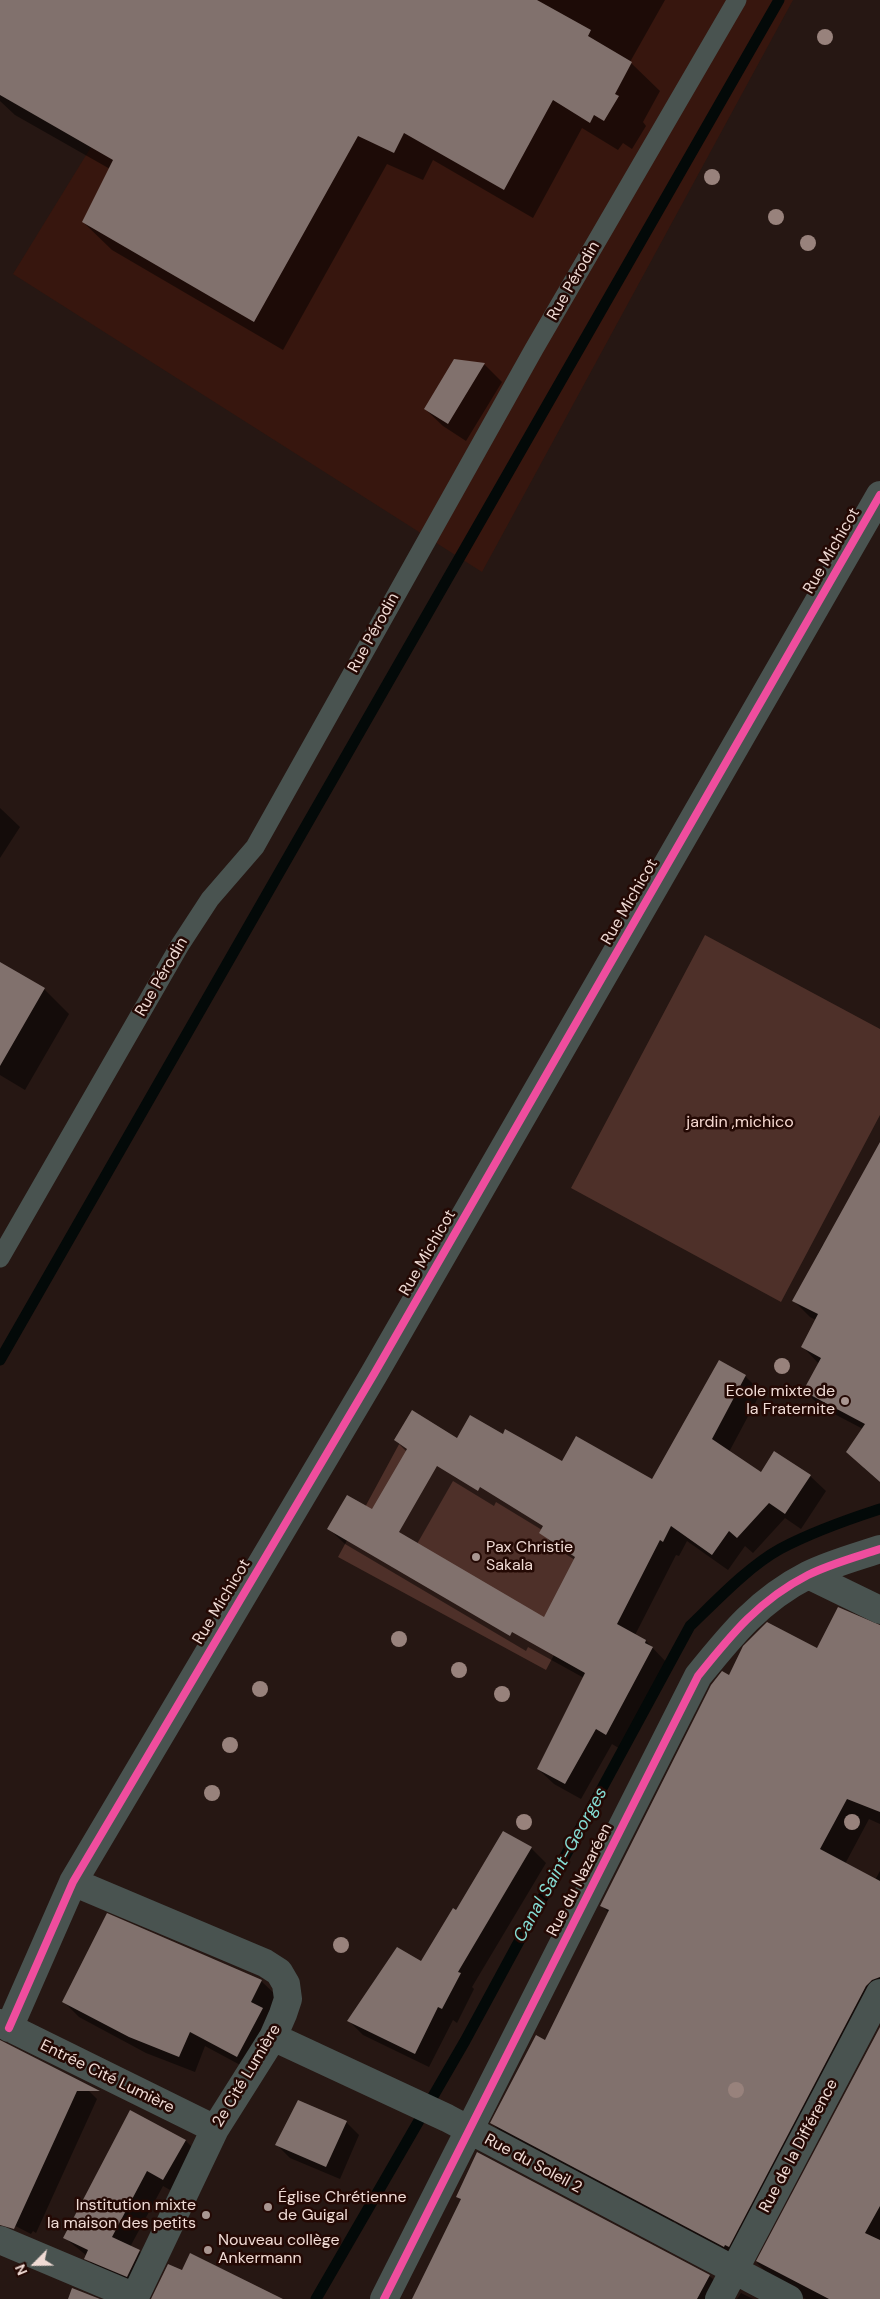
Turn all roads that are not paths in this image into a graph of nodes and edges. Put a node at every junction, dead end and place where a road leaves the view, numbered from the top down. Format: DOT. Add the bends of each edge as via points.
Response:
graph roads {
  1 [pos="737,0"];
  2 [pos="880,495"];
  3 [pos="0,1258"];
  4 [pos="880,1548"];
  5 [pos="808,1575"];
  6 [pos="880,1610"];
  7 [pos="73,1882"];
  8 [pos="880,1993"];
  9 [pos="4,2026"];
  10 [pos="273,2038"];
  11 [pos="458,2123"];
  12 [pos="215,2129"];
  13 [pos="0,2240"];
  14 [pos="734,2270"];
  15 [pos="134,2298"];
  16 [pos="384,2299"];
  17 [pos="718,2299"];
  18 [pos="789,2299"];
  1 -- 3 [label="lane, Rue Pérodin" via="529,358 255,847 210,899 180,944"];
  2 -- 7 [label="street, Rue Michicot" via="374,1374"];
  4 -- 5 [label="street, Rue du Nazaréen"];
  5 -- 6 [label="street"];
  5 -- 11 [label="street, Rue du Nazaréen" via="770,1598 743,1622 698,1676"];
  7 -- 9 [label="street, Rue Michicot"];
  7 -- 10 [label="street, 2e Cité Lumière" via="265,1963 278,1972 286,1984 288,1999"];
  8 -- 14 [label="street, Rue de la Différence"];
  9 -- 12 [label="street, Entrée Cité Lumière"];
  10 -- 11 [label="street, Rue du Soleil 2"];
  10 -- 12 [label="street, 2e Cité Lumière"];
  11 -- 14 [label="street, Rue du Soleil 2"];
  11 -- 16 [label="street, Rue du Nazaréen"];
  12 -- 15 [label="street, 2e Cité Lumière"];
  13 -- 15 [label="street"];
  14 -- 17 [label="street, Rue de la Différence"];
  14 -- 18 [label="street, Rue du Soleil 2"];
}
